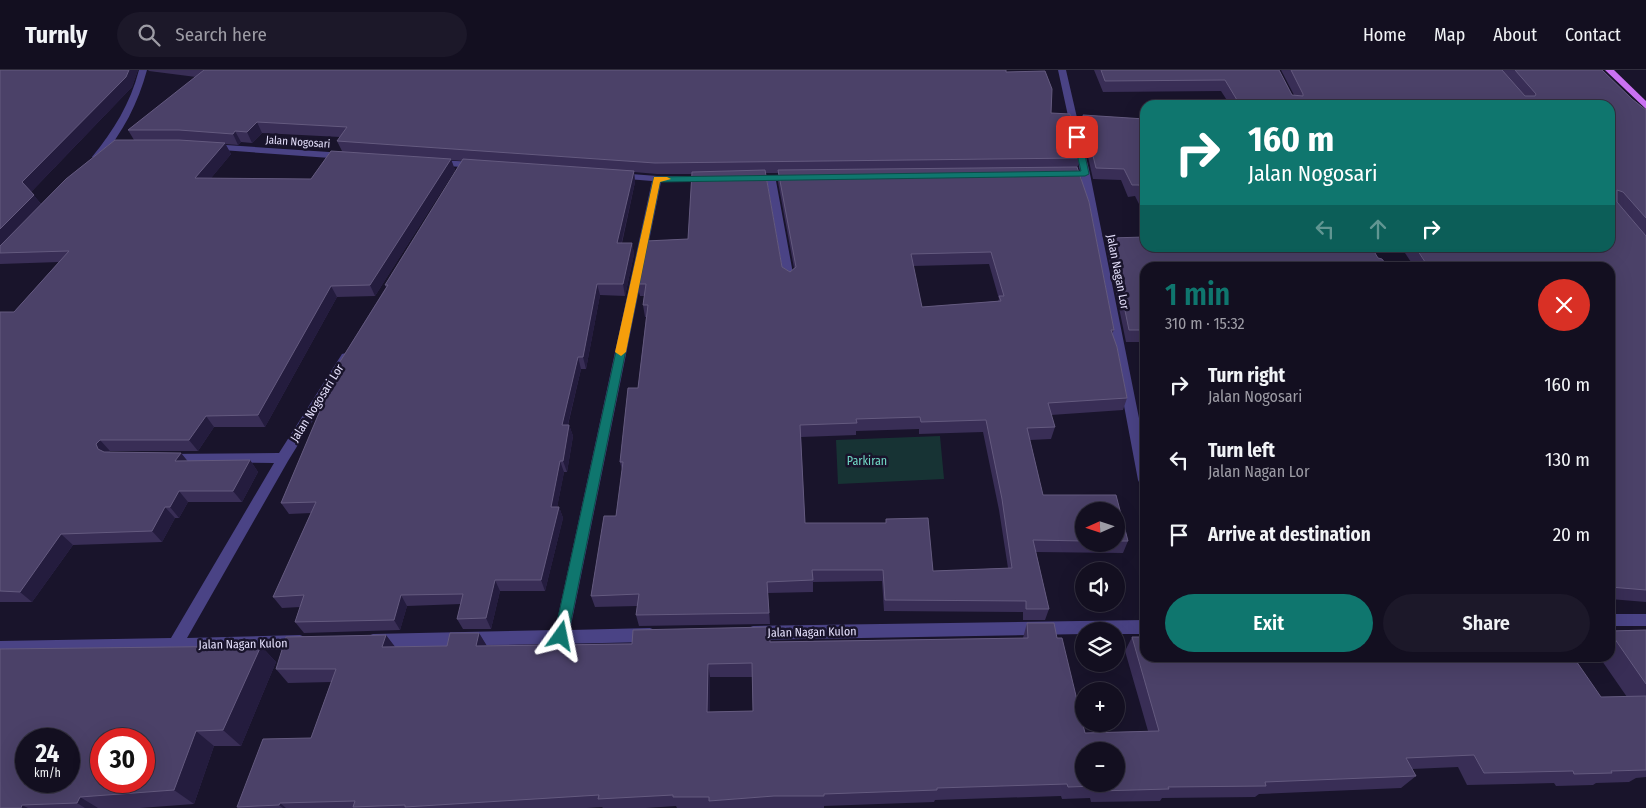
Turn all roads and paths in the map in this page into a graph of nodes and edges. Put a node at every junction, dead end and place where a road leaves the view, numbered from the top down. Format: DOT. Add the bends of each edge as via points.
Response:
graph roads {
  1 [pos="143,70"];
  2 [pos="1062,70"];
  3 [pos="1609,70"];
  4 [pos="1646,106"];
  5 [pos="205,147"];
  6 [pos="354,157"];
  7 [pos="424,162"];
  8 [pos="483,166"];
  9 [pos="88,167"];
  10 [pos="1056,174"];
  11 [pos="1085,174"];
  12 [pos="609,176"];
  13 [pos="743,178"];
  14 [pos="772,178"];
  15 [pos="801,178"];
  16 [pos="657,179"];
  17 [pos="714,179"];
  18 [pos="790,279"];
  19 [pos="350,349"];
  20 [pos="1140,454"];
  21 [pos="154,456"];
  22 [pos="283,458"];
  23 [pos="1615,620"];
  24 [pos="1646,620"];
  25 [pos="1140,627"];
  26 [pos="739,634"];
  27 [pos="660,635"];
  28 [pos="561,636"];
  29 [pos="363,641"];
  30 [pos="314,642"];
  31 [pos="175,645"];
  32 [pos="0,648"];
  1 -- 9 [label="street" via="113,146"];
  2 -- 11 [label="street, Jalan Nagan Lor"];
  3 -- 4 [label="main road"];
  5 -- 6 [label="street, Jalan Nogosari"];
  7 -- 8 [label="street" via="462,169"];
  10 -- 11 [label="street"];
  11 -- 20 [label="street, Jalan Nagan Lor"];
  12 -- 16 [label="street"];
  13 -- 14 [label="street"];
  14 -- 15 [label="street"];
  14 -- 18 [label="street"];
  16 -- 17 [label="street"];
  16 -- 28 [label="street"];
  19 -- 22 [label="street, Jalan Nogosari Lor"];
  21 -- 22 [label="street"];
  22 -- 31 [label="street, Jalan Nogosari Lor"];
  23 -- 24 [label="street"];
  25 -- 26 [label="street, Jalan Nagan Kulon"];
  27 -- 28 [label="street"];
  28 -- 29 [label="street"];
  30 -- 31 [label="street, Jalan Nagan Kulon"];
  31 -- 32 [label="street, Jalan Nagan Kulon"];
}
